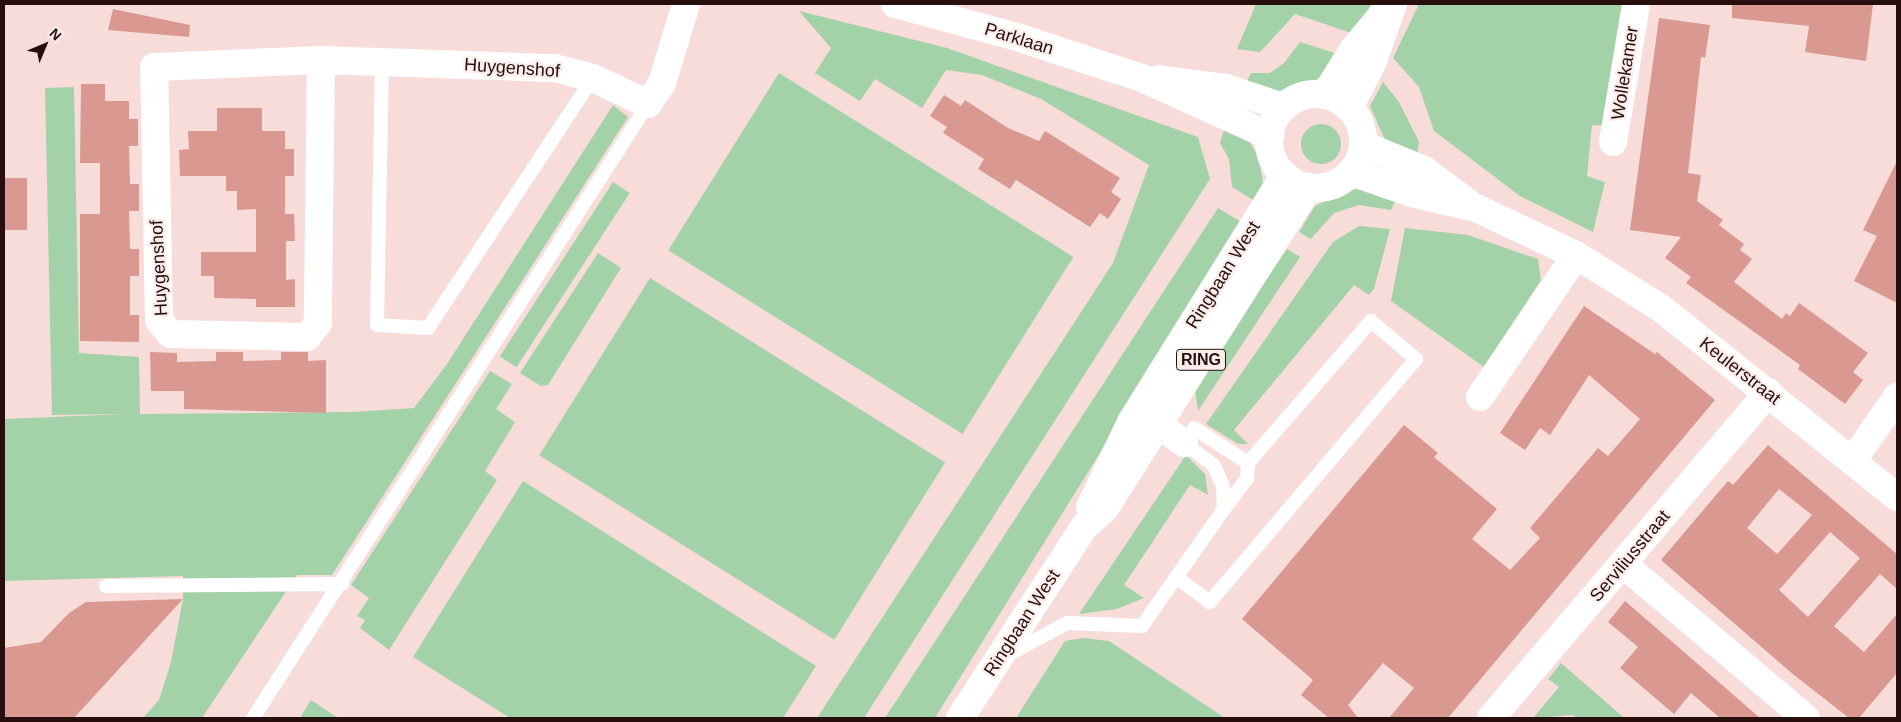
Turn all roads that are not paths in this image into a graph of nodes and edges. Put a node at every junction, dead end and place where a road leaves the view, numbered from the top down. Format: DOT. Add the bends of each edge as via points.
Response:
graph roads {
  1 [pos="686,4"];
  2 [pos="895,4"];
  3 [pos="1392,4"];
  4 [pos="1636,4"];
  5 [pos="320,60"];
  6 [pos="382,62"];
  7 [pos="593,78"];
  8 [pos="1142,78"];
  9 [pos="1326,95"];
  10 [pos="648,104"];
  11 [pos="1283,107"];
  12 [pos="1350,108"];
  13 [pos="1270,136"];
  14 [pos="1614,142"];
  15 [pos="1363,144"];
  16 [pos="1351,172"];
  17 [pos="1297,181"];
  18 [pos="1476,208"];
  19 [pos="1576,255"];
  20 [pos="1768,392"];
  21 [pos="1897,397"];
  22 [pos="1480,398"];
  23 [pos="1158,412"];
  24 [pos="1189,435"];
  25 [pos="1853,460"];
  26 [pos="1248,463"];
  27 [pos="1897,497"];
  28 [pos="1224,509"];
  29 [pos="1623,564"];
  30 [pos="1176,578"];
  31 [pos="342,584"];
  32 [pos="106,586"];
  33 [pos="997,661"];
  34 [pos="253,718"];
  35 [pos="960,718"];
  36 [pos="1491,718"];
  37 [pos="1806,718"];
  1 -- 10 [label="street" via="662,83"];
  2 -- 8 [label="street, Parklaan" via="1017,36"];
  3 -- 9 [label="street" via="1353,50"];
  3 -- 12 [label="street" via="1373,61"];
  4 -- 14 [label="street, Wollekamer"];
  5 -- 5 [label="street, Huygenshof" via="318,323 307,337 170,334 159,320 154,67"];
  5 -- 6 [label="street, Huygenshof"];
  6 -- 7 [label="street, Huygenshof" via="554,68"];
  6 -- 7 [label="lane" via="377,324 428,328"];
  7 -- 10 [label="street, Huygenshof"];
  8 -- 11 [label="street, Parklaan" via="1191,81 1226,88"];
  8 -- 13 [label="street, Parklaan"];
  9 -- 11 [label="street" via="1303,96"];
  9 -- 12 [label="street"];
  10 -- 31 [label="lane"];
  11 -- 13 [label="street" via="1272,125"];
  12 -- 15 [label="street" via="1360,125"];
  13 -- 17 [label="street" via="1273,158"];
  15 -- 16 [label="street"];
  15 -- 18 [label="street, Keulerstraat" via="1424,170"];
  16 -- 17 [label="street" via="1336,183"];
  16 -- 18 [label="street, Keulerstraat" via="1412,193"];
  17 -- 23 [label="street, Ringbaan West / RING"];
  18 -- 19 [label="street, Keulerstraat"];
  19 -- 20 [label="street, Keulerstraat" via="1662,309"];
  19 -- 22 [label="street"];
  20 -- 25 [label="street, Keulerstraat"];
  20 -- 29 [label="street, Serviliusstraat"];
  21 -- 25 [label="street"];
  23 -- 24 [label="street"];
  23 -- 33 [label="street, Ringbaan West / RING" via="1105,508 1084,527"];
  24 -- 26 [label="lane"];
  24 -- 28 [label="lane" via="1214,466 1223,486"];
  25 -- 27 [label="street, Keulerstraat"];
  26 -- 28 [label="lane" via="1247,480"];
  26 -- 30 [label="lane" via="1371,320 1416,359 1210,602"];
  28 -- 30 [label="lane"];
  29 -- 36 [label="street, Serviliusstraat"];
  29 -- 37 [label="street"];
  30 -- 33 [label="lane" via="1142,626 1067,624"];
  31 -- 32 [label="lane"];
  31 -- 34 [label="lane"];
  33 -- 35 [label="street, Ringbaan West / RING"];
}
